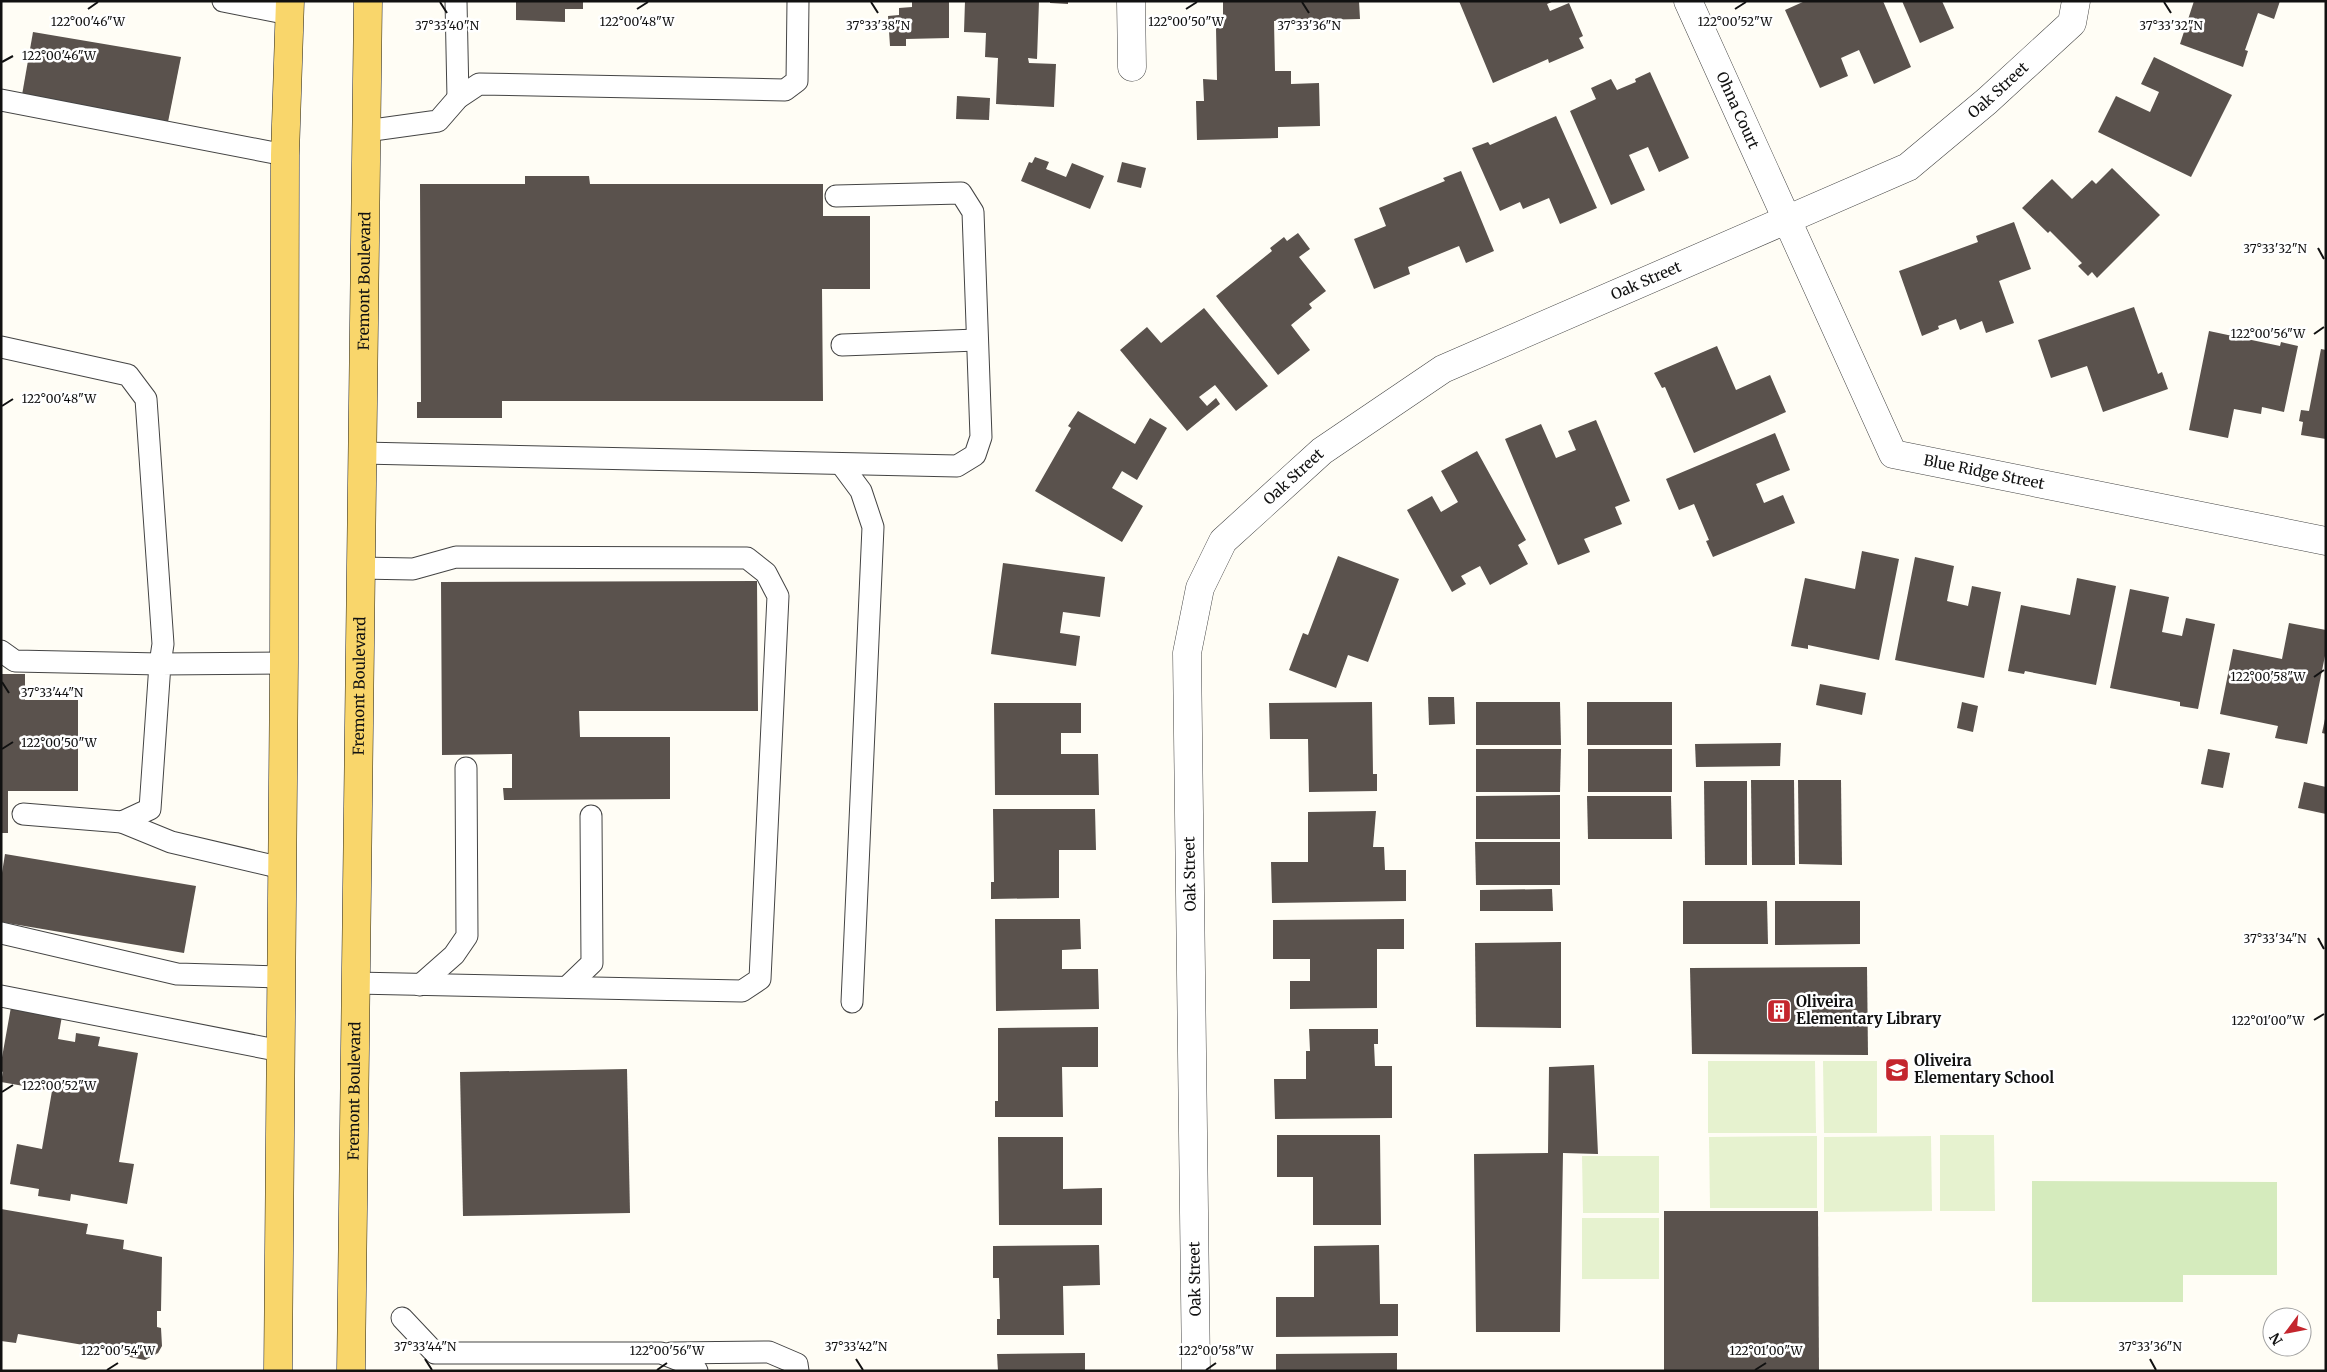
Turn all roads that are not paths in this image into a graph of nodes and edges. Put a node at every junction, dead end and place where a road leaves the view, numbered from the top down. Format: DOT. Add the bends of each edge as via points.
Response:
graph roads {
  1 [pos="223,1"];
  2 [pos="368,1"];
  3 [pos="456,1"];
  4 [pos="798,1"];
  5 [pos="1131,1"];
  6 [pos="1688,1"];
  7 [pos="2076,1"];
  8 [pos="290,7"];
  9 [pos="1132,67"];
  10 [pos="458,98"];
  11 [pos="1,100"];
  12 [pos="366,131"];
  13 [pos="285,155"];
  14 [pos="836,196"];
  15 [pos="1787,220"];
  16 [pos="978,340"];
  17 [pos="842,344"];
  18 [pos="1,347"];
  19 [pos="362,453"];
  20 [pos="841,464"];
  21 [pos="2326,541"];
  22 [pos="360,568"];
  23 [pos="1,652"];
  24 [pos="284,663"];
  25 [pos="160,664"];
  26 [pos="466,768"];
  27 [pos="23,814"];
  28 [pos="591,816"];
  29 [pos="122,822"];
  30 [pos="282,868"];
  31 [pos="1,933"];
  32 [pos="281,978"];
  33 [pos="355,983"];
  34 [pos="420,985"];
  35 [pos="567,987"];
  36 [pos="1,996"];
  37 [pos="852,1002"];
  38 [pos="281,1051"];
  39 [pos="402,1318"];
  40 [pos="661,1353"];
  41 [pos="278,1371"];
  42 [pos="351,1371"];
  43 [pos="697,1371"];
  44 [pos="798,1371"];
  45 [pos="1196,1371"];
  1 -- 8 [label="lane"];
  2 -- 12 [label="main road, Fremont Boulevard"];
  3 -- 10 [label="lane"];
  4 -- 10 [label="lane" via="797,81 785,90 479,84"];
  5 -- 9 [label="street"];
  6 -- 15 [label="street, Ohna Court"];
  7 -- 15 [label="street, Oak Street" via="2072,23 1988,101 1908,167"];
  8 -- 13 [label="main road"];
  10 -- 12 [label="lane" via="438,121"];
  11 -- 13 [label="lane"];
  12 -- 19 [label="main road, Fremont Boulevard"];
  13 -- 24 [label="main road"];
  14 -- 16 [label="lane" via="960,193 973,212"];
  15 -- 21 [label="street, Blue Ridge Street" via="1893,454"];
  15 -- 45 [label="street, Oak Street" via="1443,369 1322,451 1223,542 1200,588 1187,653"];
  16 -- 17 [label="lane"];
  16 -- 20 [label="lane" via="981,437 975,454 957,466"];
  18 -- 25 [label="lane" via="128,375 146,399 164,644"];
  19 -- 20 [label="lane"];
  19 -- 22 [label="main road, Fremont Boulevard"];
  20 -- 37 [label="lane" via="861,491 873,527"];
  22 -- 33 [label="main road, Fremont Boulevard"];
  22 -- 35 [label="lane" via="413,569 456,557 747,558 766,572 778,596 760,979 742,991"];
  23 -- 25 [label="lane" via="15,661"];
  24 -- 25 [label="lane"];
  24 -- 30 [label="main road"];
  25 -- 29 [label="lane" via="150,809"];
  26 -- 34 [label="lane" via="466,936 454,955"];
  27 -- 29 [label="lane"];
  28 -- 35 [label="lane" via="592,963"];
  29 -- 30 [label="lane" via="171,842"];
  30 -- 32 [label="main road"];
  31 -- 32 [label="lane" via="177,974"];
  32 -- 38 [label="main road"];
  33 -- 34 [label="lane"];
  33 -- 42 [label="main road, Fremont Boulevard"];
  34 -- 35 [label="lane"];
  36 -- 38 [label="lane"];
  38 -- 41 [label="main road"];
  39 -- 40 [label="lane" via="435,1353"];
  40 -- 43 [label="lane" via="694,1366"];
  40 -- 44 [label="lane" via="769,1352 797,1364"];
}
